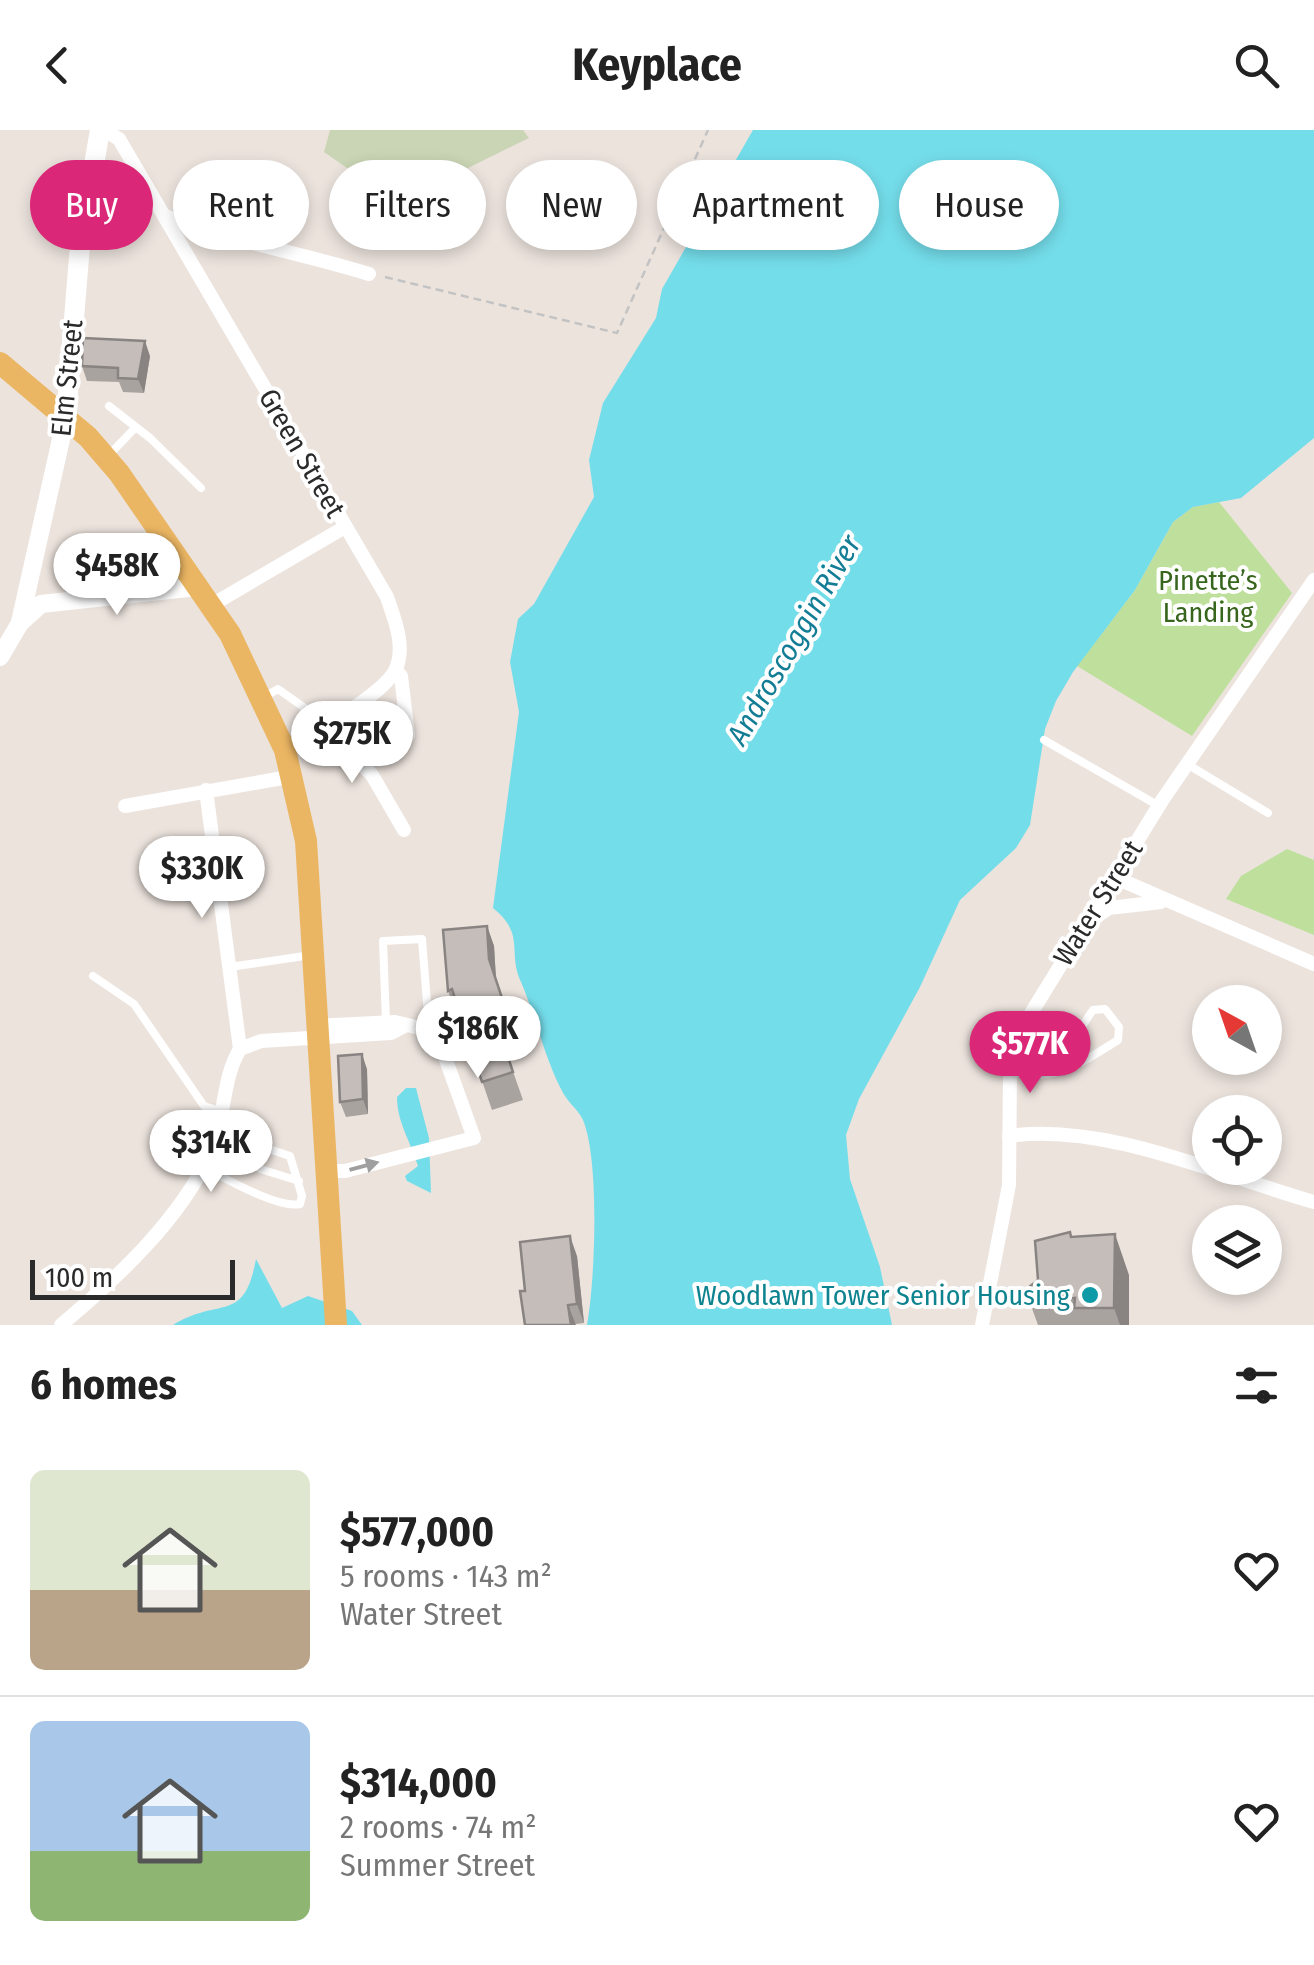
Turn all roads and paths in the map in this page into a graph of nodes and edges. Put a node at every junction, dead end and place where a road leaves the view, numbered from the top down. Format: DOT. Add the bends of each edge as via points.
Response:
graph roads {
  1 [pos="102,130"];
  2 [pos="708,130"];
  3 [pos="164,216"];
  4 [pos="369,274"];
  5 [pos="0,364"];
  6 [pos="109,406"];
  7 [pos="66,417"];
  8 [pos="134,429"];
  9 [pos="113,465"];
  10 [pos="201,488"];
  11 [pos="345,527"];
  12 [pos="1314,580"];
  13 [pos="204,596"];
  14 [pos="20,623"];
  15 [pos="0,657"];
  16 [pos="396,671"];
  17 [pos="263,698"];
  18 [pos="325,724"];
  19 [pos="408,735"];
  20 [pos="1044,740"];
  21 [pos="285,750"];
  22 [pos="1187,764"];
  23 [pos="294,776"];
  24 [pos="206,790"];
  25 [pos="125,806"];
  26 [pos="1158,806"];
  27 [pos="1268,813"];
  28 [pos="404,830"];
  29 [pos="1114,877"];
  30 [pos="1170,904"];
  31 [pos="1087,922"];
  32 [pos="311,955"];
  33 [pos="1314,964"];
  34 [pos="230,967"];
  35 [pos="93,976"];
  36 [pos="386,1022"];
  37 [pos="406,1026"];
  38 [pos="430,1028"];
  39 [pos="315,1032"];
  40 [pos="240,1049"];
  41 [pos="1071,1066"];
  42 [pos="1010,1071"];
  43 [pos="223,1112"];
  44 [pos="218,1132"];
  45 [pos="1009,1136"];
  46 [pos="234,1138"];
  47 [pos="203,1166"];
  48 [pos="329,1171"];
  49 [pos="299,1181"];
  50 [pos="1314,1202"];
  51 [pos="61,1325"];
  52 [pos="336,1325"];
  53 [pos="982,1325"];
  1 -- 3 [label="street, Green Street" via="118,139"];
  1 -- 7 [label="main road, Elm Street" via="82,230"];
  2 -- 4 [label="path" via="617,333"];
  3 -- 4 [label="street"];
  3 -- 11 [label="street, Green Street"];
  5 -- 7 [label="main road"];
  6 -- 8 [label="lane"];
  7 -- 9 [label="main road"];
  7 -- 14 [label="street, Elm Street"];
  8 -- 9 [label="lane"];
  8 -- 10 [label="lane"];
  9 -- 13 [label="main road"];
  11 -- 13 [label="street"];
  11 -- 16 [label="street, Green Street" via="387,597 398,629"];
  12 -- 22 [label="street, Water Street"];
  13 -- 14 [label="street" via="55,599"];
  13 -- 17 [label="main road"];
  14 -- 15 [label="street"];
  16 -- 18 [label="street"];
  16 -- 19 [label="street, Green Street"];
  17 -- 18 [label="lane" via="278,689"];
  17 -- 21 [label="main road"];
  18 -- 21 [label="street"];
  18 -- 28 [label="street" via="372,774"];
  20 -- 26 [label="lane"];
  21 -- 23 [label="main road"];
  22 -- 26 [label="street, Water Street"];
  22 -- 27 [label="lane"];
  23 -- 24 [label="street"];
  23 -- 32 [label="main road" via="306,842"];
  24 -- 25 [label="street"];
  24 -- 34 [label="street"];
  26 -- 29 [label="street, Water Street"];
  29 -- 30 [label="street"];
  29 -- 31 [label="street, Water Street"];
  30 -- 31 [label="street" via="1131,902"];
  30 -- 33 [label="street"];
  31 -- 42 [label="street, Water Street" via="1036,1001"];
  32 -- 34 [label="lane"];
  32 -- 39 [label="main road"];
  34 -- 40 [label="street"];
  35 -- 43 [label="lane" via="134,1004 204,1106"];
  36 -- 37 [label="street"];
  36 -- 38 [label="lane" via="383,941 422,939"];
  36 -- 39 [label="street"];
  37 -- 38 [label="street"];
  37 -- 39 [label="street" via="392,1032"];
  48 -- 38 [label="street, one-way" via="474,1138 443,1045"];
  39 -- 40 [label="street"];
  39 -- 48 [label="main road"];
  40 -- 43 [label="street"];
  41 -- 41 [label="lane" via="1118,1040 1105,1009 1093,1010 1079,1030"];
  41 -- 42 [label="lane" via="1036,1079"];
  42 -- 45 [label="street, Water Street"];
  43 -- 44 [label="street"];
  44 -- 46 [label="lane"];
  44 -- 47 [label="street"];
  45 -- 50 [label="street" via="1070,1136 1148,1152"];
  45 -- 53 [label="street, Water Street" via="1006,1212"];
  46 -- 49 [label="lane" via="260,1169"];
  46 -- 49 [label="lane" via="290,1156"];
  47 -- 49 [label="lane" via="293,1206 300,1204"];
  47 -- 51 [label="street" via="130,1262"];
  48 -- 52 [label="main road"];
}
